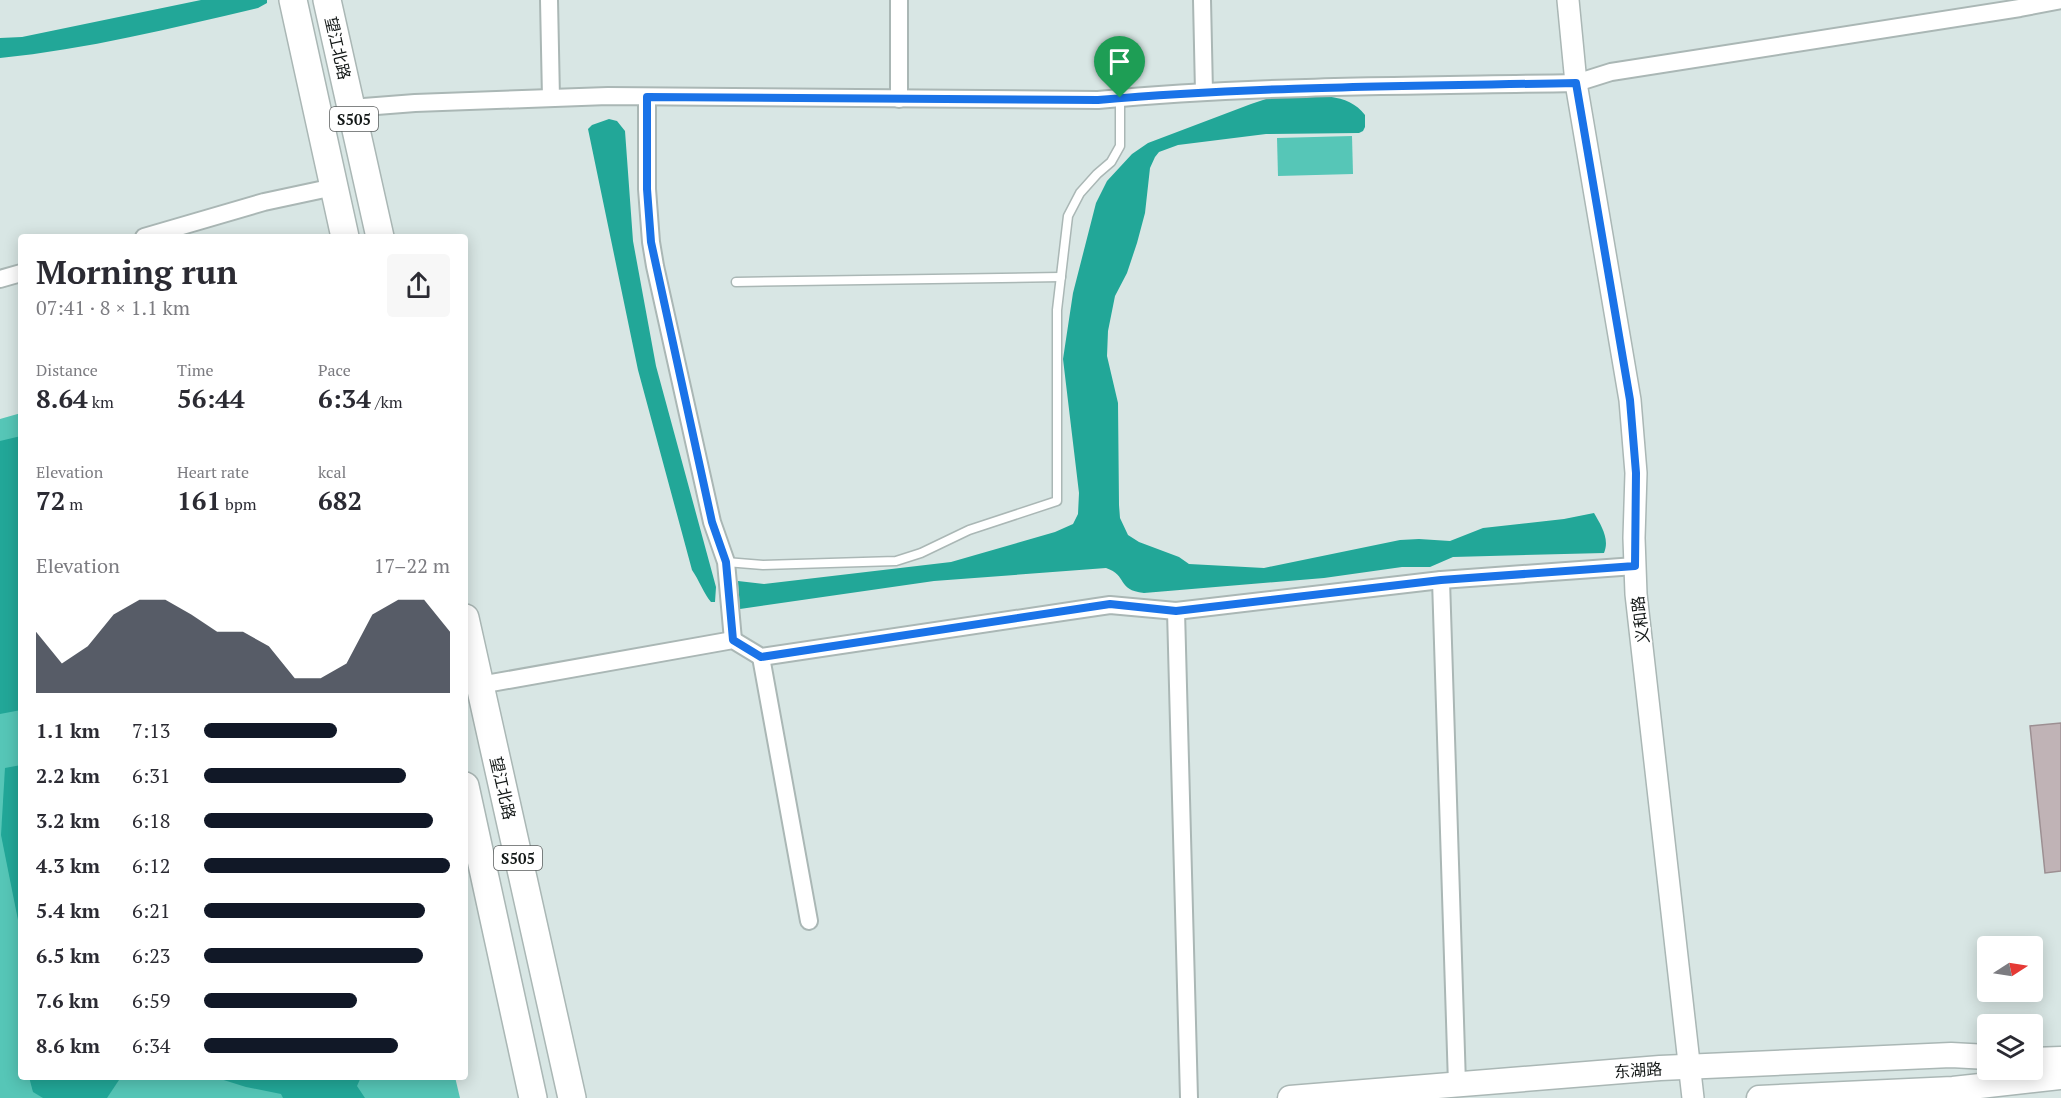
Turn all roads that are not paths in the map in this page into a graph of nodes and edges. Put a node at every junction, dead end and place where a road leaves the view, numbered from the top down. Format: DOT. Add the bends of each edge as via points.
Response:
graph roads {
  1 [pos="293,0"];
  2 [pos="327,0"];
  3 [pos="549,0"];
  4 [pos="899,0"];
  5 [pos="1202,0"];
  6 [pos="1568,0"];
  7 [pos="2061,0"];
  8 [pos="1576,83"];
  9 [pos="1204,92"];
  10 [pos="647,97"];
  11 [pos="551,98"];
  12 [pos="1120,98"];
  13 [pos="899,99"];
  14 [pos="351,108"];
  15 [pos="334,187"];
  16 [pos="154,234"];
  17 [pos="344,234"];
  18 [pos="379,234"];
  19 [pos="18,274"];
  20 [pos="1061,277"];
  21 [pos="0,279"];
  22 [pos="736,282"];
  23 [pos="726,562"];
  24 [pos="1635,566"];
  25 [pos="1441,580"];
  26 [pos="1176,611"];
  27 [pos="468,631"];
  28 [pos="733,640"];
  29 [pos="761,657"];
  30 [pos="480,685"];
  31 [pos="468,800"];
  32 [pos="808,921"];
  33 [pos="1977,1056"];
  34 [pos="2043,1059"];
  35 [pos="2061,1059"];
  36 [pos="1689,1067"];
  37 [pos="2061,1077"];
  38 [pos="1457,1084"];
  39 [pos="1997,1091"];
  40 [pos="533,1098"];
  41 [pos="572,1098"];
  42 [pos="1188,1098"];
  43 [pos="1290,1098"];
  44 [pos="1693,1098"];
  45 [pos="1759,1098"];
  1 -- 15 [label="main road, 望江北路 / S505"];
  2 -- 14 [label="main road, 望江北路 / S505"];
  3 -- 11 [label="street"];
  4 -- 13 [label="street"];
  5 -- 9 [label="street"];
  6 -- 8 [label="street, 义和路"];
  7 -- 8 [label="street" via="1611,72"];
  8 -- 9 [label="street"];
  8 -- 24 [label="street, 义和路" via="1630,400 1636,473"];
  9 -- 12 [label="street"];
  10 -- 11 [label="street"];
  10 -- 13 [label="street"];
  10 -- 23 [label="street" via="647,189 655,266 712,522"];
  11 -- 14 [label="street"];
  12 -- 13 [label="street"];
  12 -- 20 [label="lane" via="1120,146 1111,162 1088,182 1068,216"];
  14 -- 18 [label="main road, 望江北路 / S505"];
  15 -- 16 [label="street" via="264,202"];
  15 -- 17 [label="main road, 望江北路 / S505"];
  19 -- 21 [label="street"];
  20 -- 22 [label="lane"];
  20 -- 23 [label="lane" via="1057,310 1057,501 988,523 896,561 763,565"];
  23 -- 28 [label="street"];
  24 -- 25 [label="street"];
  24 -- 36 [label="street, 义和路"];
  25 -- 26 [label="street"];
  25 -- 38 [label="street"];
  26 -- 29 [label="street" via="1110,604"];
  26 -- 42 [label="street"];
  27 -- 30 [label="main road, 望江北路 / S505"];
  28 -- 29 [label="street"];
  28 -- 30 [label="street"];
  29 -- 32 [label="street"];
  30 -- 41 [label="main road, 望江北路 / S505"];
  31 -- 40 [label="main road, S505"];
  33 -- 36 [label="main road, 东湖路"];
  34 -- 35 [label="main road"];
  36 -- 38 [label="main road, 东湖路"];
  36 -- 44 [label="street, 义和路"];
  37 -- 39 [label="main road"];
  38 -- 43 [label="main road, 东湖路"];
  39 -- 45 [label="main road" via="1953,1089"];
}
